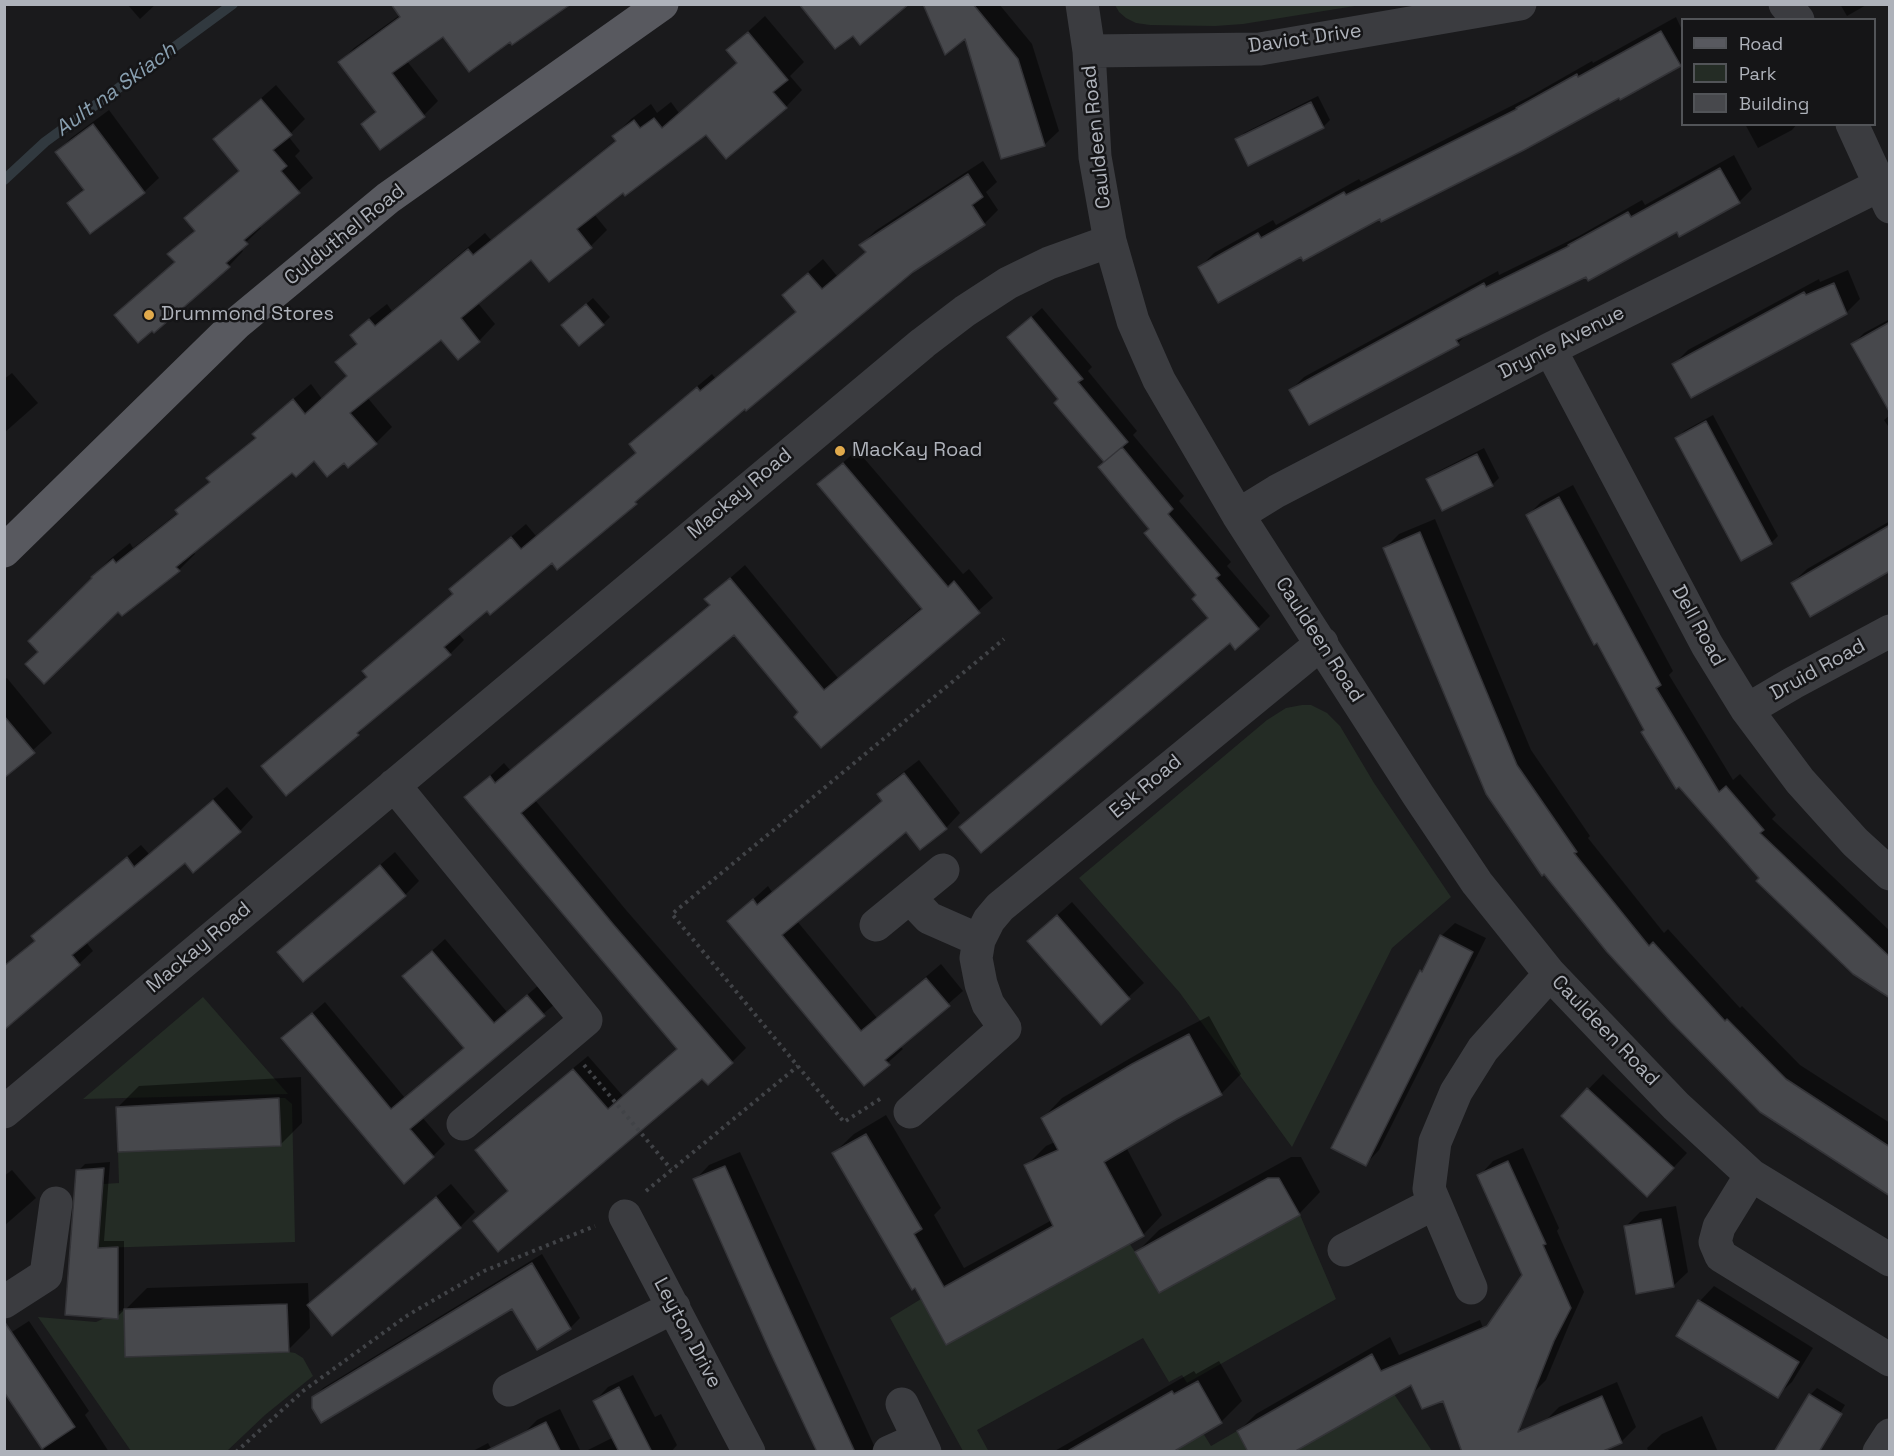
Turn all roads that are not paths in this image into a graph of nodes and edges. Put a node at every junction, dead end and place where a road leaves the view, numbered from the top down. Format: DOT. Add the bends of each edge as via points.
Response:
graph roads {
  1 [pos="662,4"];
  2 [pos="1082,4"];
  3 [pos="1520,4"];
  4 [pos="1785,4"];
  5 [pos="1796,18"];
  6 [pos="1089,51"];
  7 [pos="1852,126"];
  8 [pos="1886,191"];
  9 [pos="1110,241"];
  10 [pos="1550,349"];
  11 [pos="1238,514"];
  12 [pos="4,550"];
  13 [pos="1890,631"];
  14 [pos="1322,643"];
  15 [pos="1747,710"];
  16 [pos="394,785"];
  17 [pos="943,870"];
  18 [pos="1890,874"];
  19 [pos="910,897"];
  20 [pos="876,925"];
  21 [pos="979,939"];
  22 [pos="1550,974"];
  23 [pos="4,1112"];
  24 [pos="910,1112"];
  25 [pos="463,1124"];
  26 [pos="1751,1175"];
  27 [pos="56,1203"];
  28 [pos="1435,1203"];
  29 [pos="625,1216"];
  30 [pos="1344,1250"];
  31 [pos="1890,1260"];
  32 [pos="1471,1288"];
  33 [pos="4,1302"];
  34 [pos="674,1307"];
  35 [pos="1890,1360"];
  36 [pos="509,1390"];
  37 [pos="902,1404"];
  38 [pos="1890,1435"];
  39 [pos="911,1447"];
  40 [pos="749,1452"];
  41 [pos="1879,1452"];
  1 -- 12 [label="main road, Culduthel Road" via="388,198 237,323"];
  2 -- 6 [label="street, Cauldeen Road"];
  3 -- 6 [label="street, Daviot Drive" via="1260,49"];
  4 -- 5 [label="street"];
  6 -- 9 [label="street, Cauldeen Road" via="1095,157"];
  7 -- 8 [label="street"];
  8 -- 10 [label="street, Drynie Avenue"];
  9 -- 11 [label="street, Cauldeen Road" via="1132,321 1159,380"];
  9 -- 16 [label="street, Mackay Road" via="1049,263 965,310"];
  10 -- 11 [label="street, Drynie Avenue"];
  10 -- 15 [label="street, Dell Road" via="1707,645"];
  11 -- 14 [label="street, Cauldeen Road"];
  13 -- 15 [label="street, Druid Road"];
  14 -- 21 [label="street, Esk Road" via="1000,907"];
  14 -- 22 [label="street, Cauldeen Road" via="1471,873"];
  15 -- 18 [label="street, Dell Road" via="1800,781"];
  16 -- 23 [label="street, Mackay Road"];
  16 -- 25 [label="street" via="586,1020"];
  17 -- 19 [label="street"];
  19 -- 20 [label="street"];
  19 -- 21 [label="street" via="929,918"];
  21 -- 24 [label="street" via="976,958 981,984 988,1004 1005,1028"];
  22 -- 26 [label="street, Cauldeen Road" via="1676,1106"];
  22 -- 28 [label="street" via="1483,1049 1456,1092 1436,1142 1430,1189"];
  26 -- 31 [label="street, Cauldeen Road"];
  26 -- 35 [label="street" via="1719,1227 1715,1242 1721,1256"];
  27 -- 33 [label="street" via="46,1275"];
  28 -- 30 [label="street"];
  28 -- 32 [label="street"];
  29 -- 34 [label="street, Leyton Drive"];
  34 -- 36 [label="street"];
  34 -- 40 [label="street, Leyton Drive"];
  37 -- 39 [label="street"];
  38 -- 41 [label="street"];
}
